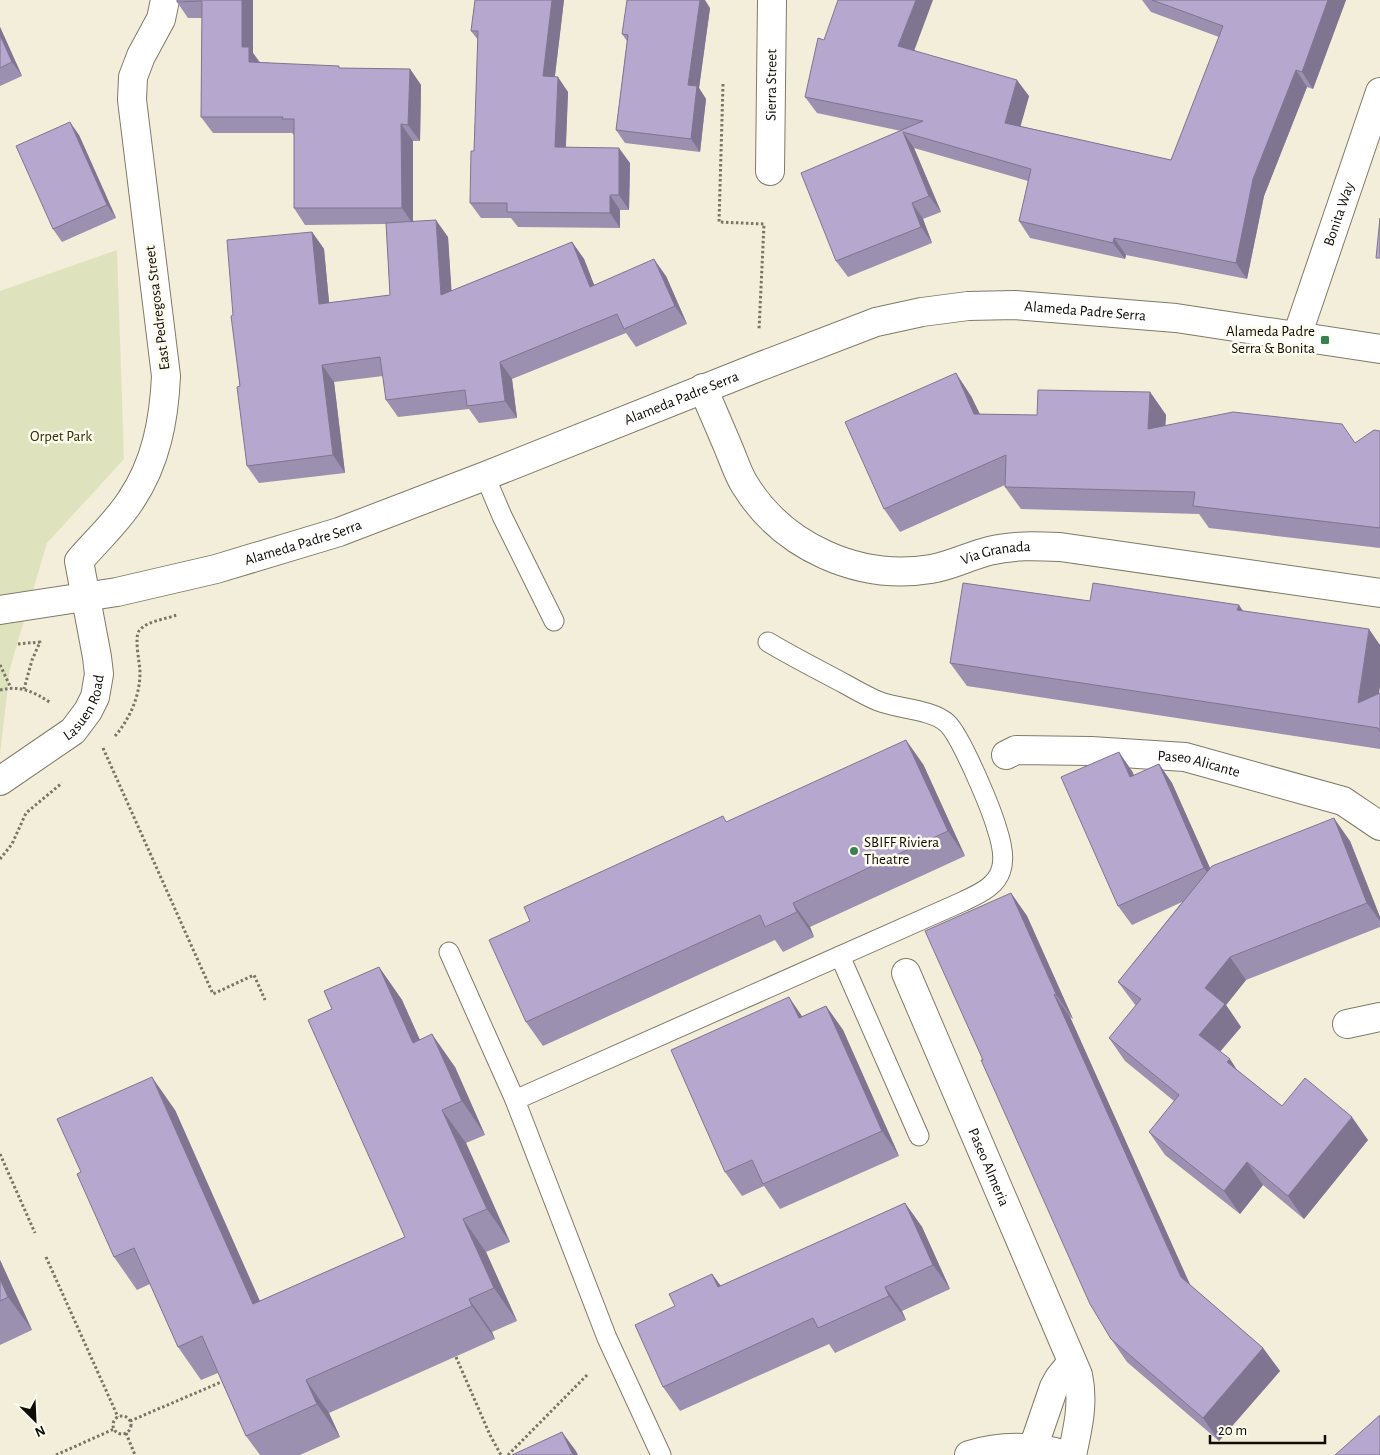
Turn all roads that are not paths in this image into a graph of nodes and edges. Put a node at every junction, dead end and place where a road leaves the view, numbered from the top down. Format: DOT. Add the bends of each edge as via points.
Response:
graph roads {
  1 [pos="165,0"];
  2 [pos="772,0"];
  3 [pos="1380,92"];
  4 [pos="770,171"];
  5 [pos="1297,336"];
  6 [pos="1380,349"];
  7 [pos="703,388"];
  8 [pos="485,476"];
  9 [pos="1380,593"];
  10 [pos="85,598"];
  11 [pos="0,610"];
  12 [pos="554,621"];
  13 [pos="768,642"];
  14 [pos="1006,754"];
  15 [pos="0,781"];
  16 [pos="1380,826"];
  17 [pos="449,952"];
  18 [pos="840,956"];
  19 [pos="906,973"];
  20 [pos="1380,1017"];
  21 [pos="1347,1024"];
  22 [pos="515,1100"];
  23 [pos="919,1136"];
  24 [pos="1072,1362"];
  25 [pos="1033,1448"];
  26 [pos="661,1455"];
  27 [pos="969,1455"];
  28 [pos="1067,1455"];
  29 [pos="1072,1455"];
  1 -- 10 [label="street, East Pedregosa Street" via="161,19 133,77 132,100 166,376 161,428 154,454 131,500 79,561"];
  2 -- 4 [label="street, Sierra Street"];
  3 -- 5 [label="street, Bonita Way"];
  5 -- 6 [label="street, Alameda Padre Serra"];
  5 -- 7 [label="street, Alameda Padre Serra" via="1176,318 1015,305 968,306 876,322"];
  7 -- 8 [label="street, Alameda Padre Serra"];
  7 -- 9 [label="street, Via Granada" via="744,483 756,501 785,531 818,552 854,566 892,572 930,569 988,551 1042,546"];
  8 -- 10 [label="street, Alameda Padre Serra" via="276,552"];
  8 -- 12 [label="lane"];
  10 -- 11 [label="street, Alameda Padre Serra"];
  10 -- 15 [label="street, Lasuen Road" via="98,657 95,697 78,724 61,740"];
  13 -- 18 [label="lane" via="864,695 892,706 927,713 947,723 963,749 989,806 1003,851 1002,869 989,887"];
  14 -- 16 [label="street, Paseo Alicante" via="1016,750 1091,751 1185,757 1343,802"];
  17 -- 22 [label="lane"];
  18 -- 22 [label="lane"];
  18 -- 23 [label="lane"];
  19 -- 24 [label="street, Paseo Almeria"];
  20 -- 21 [label="street"];
  22 -- 26 [label="lane" via="602,1324"];
  24 -- 25 [label="street" via="1054,1387"];
  24 -- 29 [label="street, Paseo Almeria" via="1080,1386 1080,1413"];
  25 -- 27 [label="street"];
  25 -- 28 [label="street"];
}
